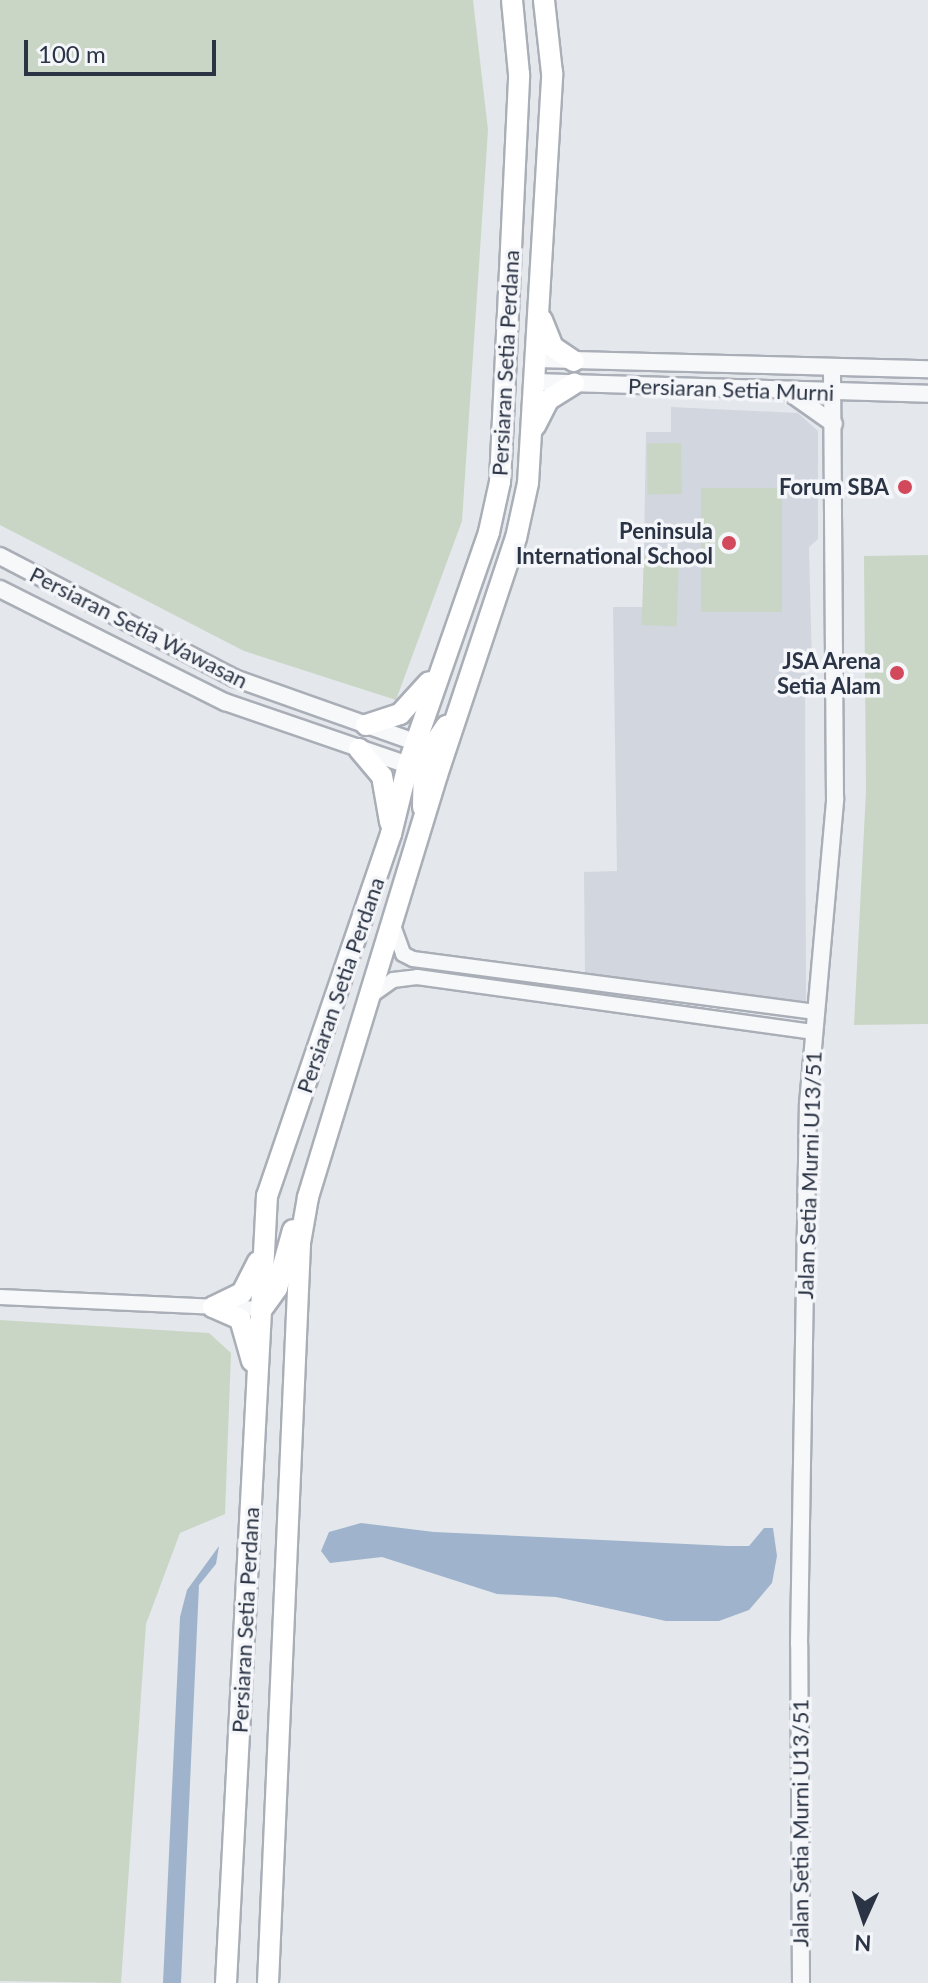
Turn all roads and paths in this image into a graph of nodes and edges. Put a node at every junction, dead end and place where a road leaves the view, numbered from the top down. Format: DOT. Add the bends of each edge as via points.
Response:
graph roads {
  1 [pos="512,0"];
  2 [pos="544,0"];
  3 [pos="538,293"];
  4 [pos="508,325"];
  5 [pos="574,361"];
  6 [pos="832,368"];
  7 [pos="928,369"];
  8 [pos="530,371"];
  9 [pos="574,384"];
  10 [pos="786,391"];
  11 [pos="832,393"];
  12 [pos="872,393"];
  13 [pos="928,394"];
  14 [pos="503,418"];
  15 [pos="834,424"];
  16 [pos="531,433"];
  17 [pos="0,556"];
  18 [pos="17,566"];
  19 [pos="0,571"];
  20 [pos="0,589"];
  21 [pos="442,659"];
  22 [pos="460,707"];
  23 [pos="366,725"];
  24 [pos="359,749"];
  25 [pos="416,755"];
  26 [pos="424,817"];
  27 [pos="391,834"];
  28 [pos="391,923"];
  29 [pos="369,997"];
  30 [pos="816,1012"];
  31 [pos="814,1032"];
  32 [pos="306,1206"];
  33 [pos="265,1235"];
  34 [pos="0,1297"];
  35 [pos="213,1307"];
  36 [pos="262,1309"];
  37 [pos="258,1384"];
  38 [pos="226,1983"];
  39 [pos="268,1983"];
  40 [pos="801,1983"];
  1 -- 4 [label="main road, Persiaran Setia Perdana" via="519,74"];
  2 -- 3 [label="main road, Persiaran Setia Perdana" via="552,73"];
  3 -- 5 [label="main road" via="546,337"];
  3 -- 8 [label="main road, Persiaran Setia Perdana"];
  4 -- 8 [label="main road"];
  4 -- 14 [label="main road, Persiaran Setia Perdana"];
  5 -- 6 [label="street, Persiaran Setia Murni"];
  5 -- 8 [label="street, Persiaran Setia Murni"];
  6 -- 7 [label="street, Persiaran Setia Murni"];
  6 -- 11 [label="street, Jalan Setia Murni U13/51"];
  8 -- 9 [label="street, Persiaran Setia Murni"];
  8 -- 14 [label="main road"];
  8 -- 16 [label="main road, Persiaran Setia Perdana"];
  9 -- 10 [label="street, Persiaran Setia Murni"];
  9 -- 16 [label="main road" via="548,400"];
  10 -- 11 [label="street, Persiaran Setia Murni"];
  10 -- 15 [label="street" via="812,404"];
  11 -- 12 [label="street, Persiaran Setia Murni"];
  11 -- 15 [label="street, Jalan Setia Murni U13/51"];
  12 -- 13 [label="street, Persiaran Setia Murni"];
  12 -- 15 [label="street" via="845,406"];
  14 -- 21 [label="main road, Persiaran Setia Perdana" via="500,482 489,532"];
  15 -- 30 [label="street, Jalan Setia Murni U13/51" via="835,799"];
  16 -- 22 [label="main road, Persiaran Setia Perdana" via="528,483 516,538"];
  17 -- 18 [label="street, Persiaran Setia Wawasan"];
  18 -- 19 [label="street"];
  18 -- 23 [label="street, Persiaran Setia Wawasan" via="234,678"];
  20 -- 24 [label="street, Persiaran Setia Wawasan" via="225,702"];
  21 -- 23 [label="main road" via="410,707"];
  21 -- 25 [label="main road, Persiaran Setia Perdana"];
  22 -- 25 [label="main road"];
  22 -- 26 [label="main road, Persiaran Setia Perdana"];
  23 -- 25 [label="street, Persiaran Setia Wawasan"];
  24 -- 25 [label="street, Persiaran Setia Wawasan"];
  24 -- 27 [label="main road" via="382,776"];
  25 -- 26 [label="main road"];
  25 -- 27 [label="main road, Persiaran Setia Perdana"];
  26 -- 28 [label="main road, Persiaran Setia Perdana"];
  27 -- 33 [label="main road, Persiaran Setia Perdana" via="267,1196"];
  28 -- 29 [label="main road, Persiaran Setia Perdana"];
  28 -- 30 [label="street" via="403,954 413,959"];
  29 -- 31 [label="street" via="393,980 417,977"];
  29 -- 32 [label="main road, Persiaran Setia Perdana"];
  30 -- 31 [label="street, Jalan Setia Murni U13/51"];
  31 -- 40 [label="street, Jalan Setia Murni U13/51" via="808,1104 799,1644"];
  32 -- 36 [label="main road" via="291,1234 277,1288"];
  32 -- 39 [label="main road, Persiaran Setia Perdana" via="299,1248"];
  33 -- 35 [label="main road" via="253,1280 242,1293"];
  33 -- 36 [label="main road, Persiaran Setia Perdana"];
  34 -- 35 [label="street"];
  35 -- 36 [label="street"];
  35 -- 37 [label="main road" via="245,1327"];
  36 -- 37 [label="main road, Persiaran Setia Perdana"];
  37 -- 38 [label="main road, Persiaran Setia Perdana"];
}
